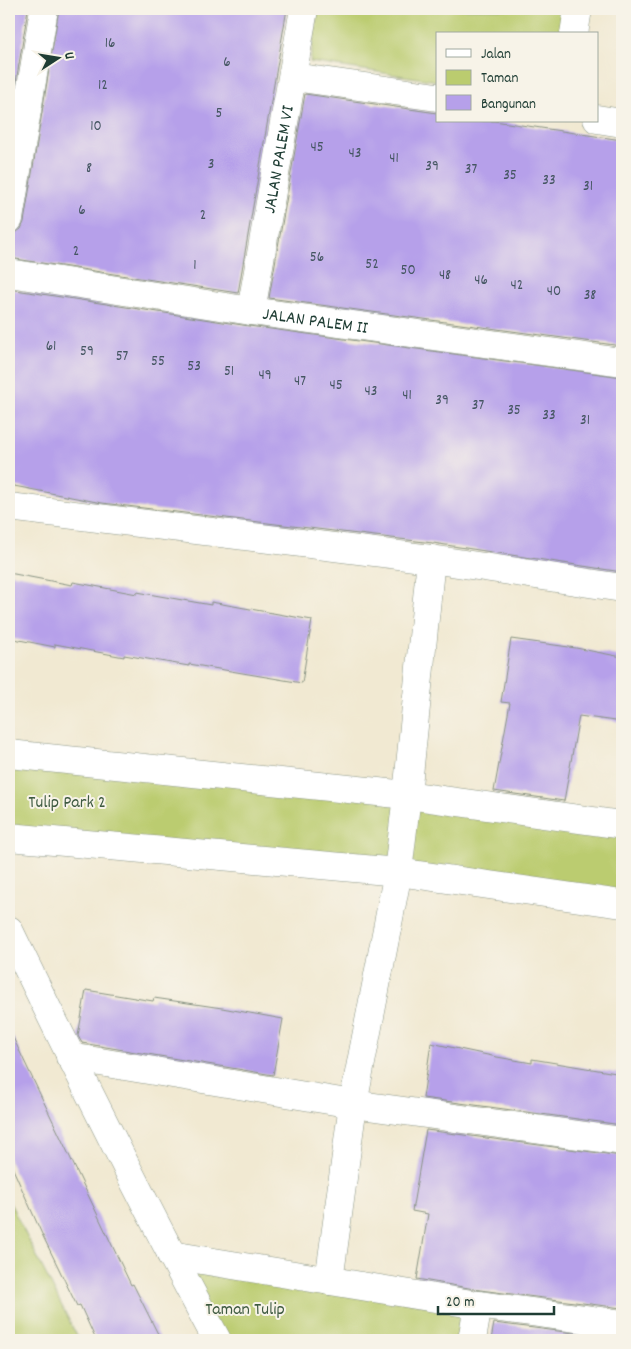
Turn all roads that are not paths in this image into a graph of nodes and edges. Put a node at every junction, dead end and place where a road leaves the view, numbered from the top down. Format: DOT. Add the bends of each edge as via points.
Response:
graph roads {
  1 [pos="44,9"];
  2 [pos="304,9"];
  3 [pos="578,9"];
  4 [pos="574,32"];
  5 [pos="293,77"];
  6 [pos="436,97"];
  7 [pos="598,119"];
  8 [pos="622,123"];
  9 [pos="9,219"];
  10 [pos="9,273"];
  11 [pos="251,312"];
  12 [pos="622,362"];
  13 [pos="9,507"];
  14 [pos="431,559"];
  15 [pos="622,588"];
  16 [pos="9,754"];
  17 [pos="407,794"];
  18 [pos="622,825"];
  19 [pos="9,837"];
  20 [pos="398,872"];
  21 [pos="622,904"];
  22 [pos="9,930"];
  23 [pos="70,1057"];
  24 [pos="353,1104"];
  25 [pos="622,1141"];
  26 [pos="171,1255"];
  27 [pos="329,1281"];
  28 [pos="478,1305"];
  29 [pos="622,1324"];
  30 [pos="217,1340"];
  31 [pos="472,1340"];
  1 -- 9 [label="street"];
  2 -- 5 [label="street, JALAN PALEM VI"];
  3 -- 4 [label="street"];
  5 -- 6 [label="street"];
  5 -- 11 [label="street, JALAN PALEM VI"];
  7 -- 8 [label="street"];
  10 -- 11 [label="street, JALAN PALEM II"];
  11 -- 12 [label="street, JALAN PALEM II"];
  13 -- 14 [label="street"];
  14 -- 15 [label="street"];
  14 -- 17 [label="street"];
  16 -- 17 [label="street"];
  17 -- 18 [label="street"];
  17 -- 20 [label="street"];
  19 -- 20 [label="street"];
  20 -- 21 [label="street"];
  20 -- 24 [label="street"];
  22 -- 23 [label="street"];
  23 -- 24 [label="street"];
  23 -- 26 [label="street"];
  24 -- 25 [label="street"];
  24 -- 27 [label="street"];
  26 -- 27 [label="street"];
  26 -- 30 [label="street"];
  27 -- 28 [label="street"];
  28 -- 29 [label="street"];
  28 -- 31 [label="street"];
}
